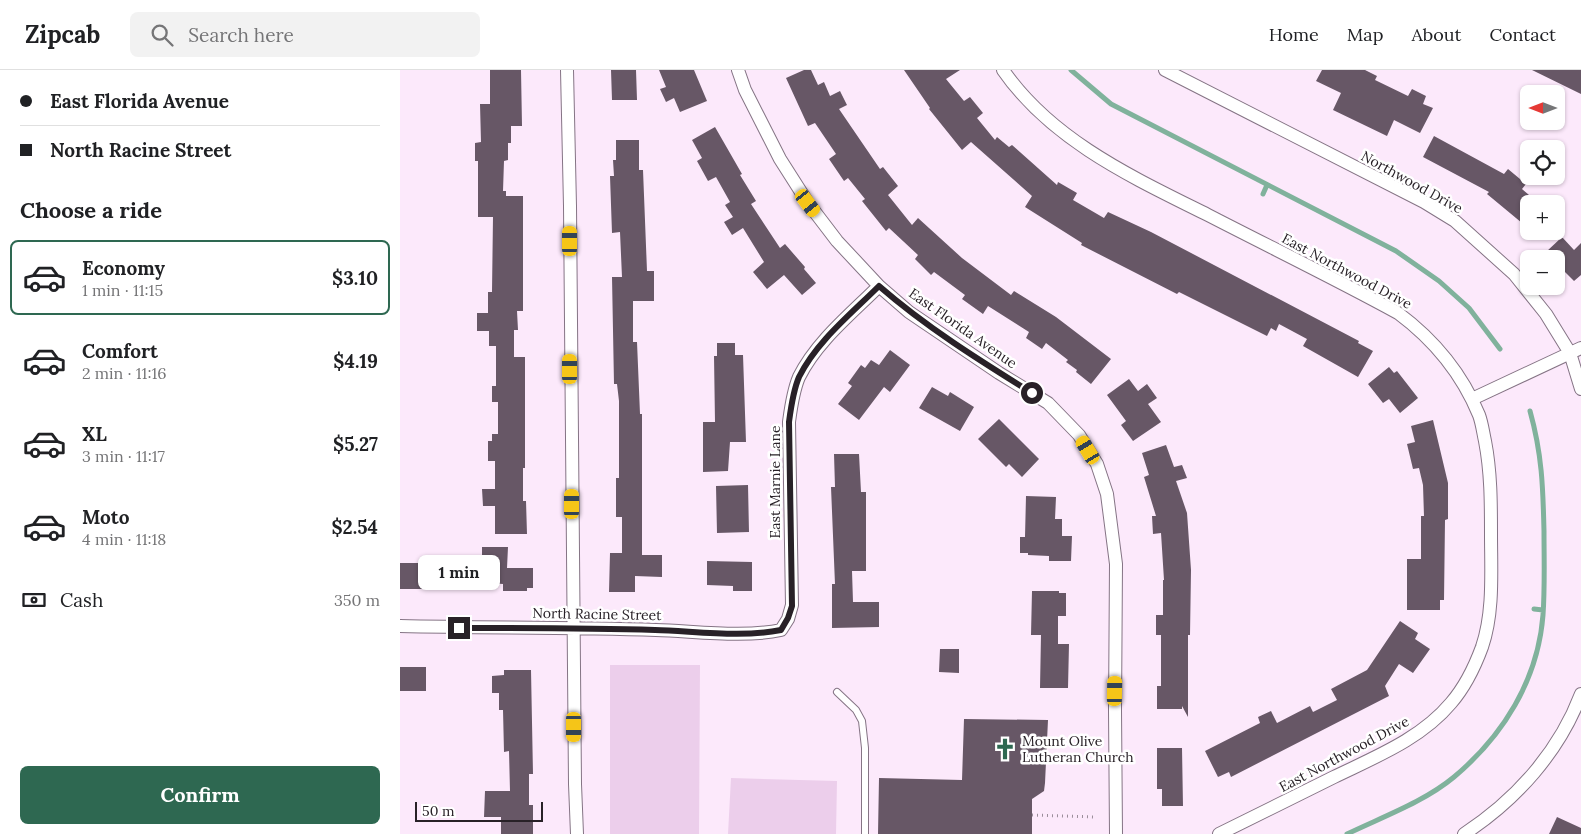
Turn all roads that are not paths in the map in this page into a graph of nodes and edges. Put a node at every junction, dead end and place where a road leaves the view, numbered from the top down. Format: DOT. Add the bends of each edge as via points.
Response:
graph roads {
  1 [pos="567,70"];
  2 [pos="738,70"];
  3 [pos="1003,70"];
  4 [pos="1165,70"];
  5 [pos="879,286"];
  6 [pos="1576,351"];
  7 [pos="1581,389"];
  8 [pos="1472,399"];
  9 [pos="788,618"];
  10 [pos="400,626"];
  11 [pos="574,628"];
  12 [pos="837,692"];
  13 [pos="1581,694"];
  14 [pos="577,834"];
  15 [pos="865,834"];
  16 [pos="1116,834"];
  17 [pos="1219,834"];
  18 [pos="1464,834"];
  1 -- 11 [label="street"];
  2 -- 5 [label="street, East Florida Avenue" via="780,159 808,203"];
  3 -- 8 [label="street, East Northwood Drive" via="1027,100 1070,139 1134,178 1398,313 1442,353"];
  4 -- 6 [label="street, Northwood Drive" via="1455,220 1514,274"];
  5 -- 9 [label="street, East Marnie Lane" via="830,333 813,355 799,378 791,402 792,606"];
  5 -- 16 [label="street, East Florida Avenue" via="940,334 1048,403 1079,435 1097,464 1107,494 1116,564"];
  6 -- 7 [label="street, Northwood Drive"];
  6 -- 8 [label="street"];
  8 -- 17 [label="street, East Northwood Drive" via="1480,417 1490,466 1492,574 1490,611 1482,646 1469,676 1452,702 1413,737"];
  9 -- 11 [label="street, North Racine Street" via="781,630 768,632"];
  10 -- 11 [label="street, North Racine Street"];
  11 -- 14 [label="street"];
  12 -- 15 [label="lane" via="856,710 862,722"];
  13 -- 18 [label="street" via="1557,742 1538,768 1495,812"];
}
